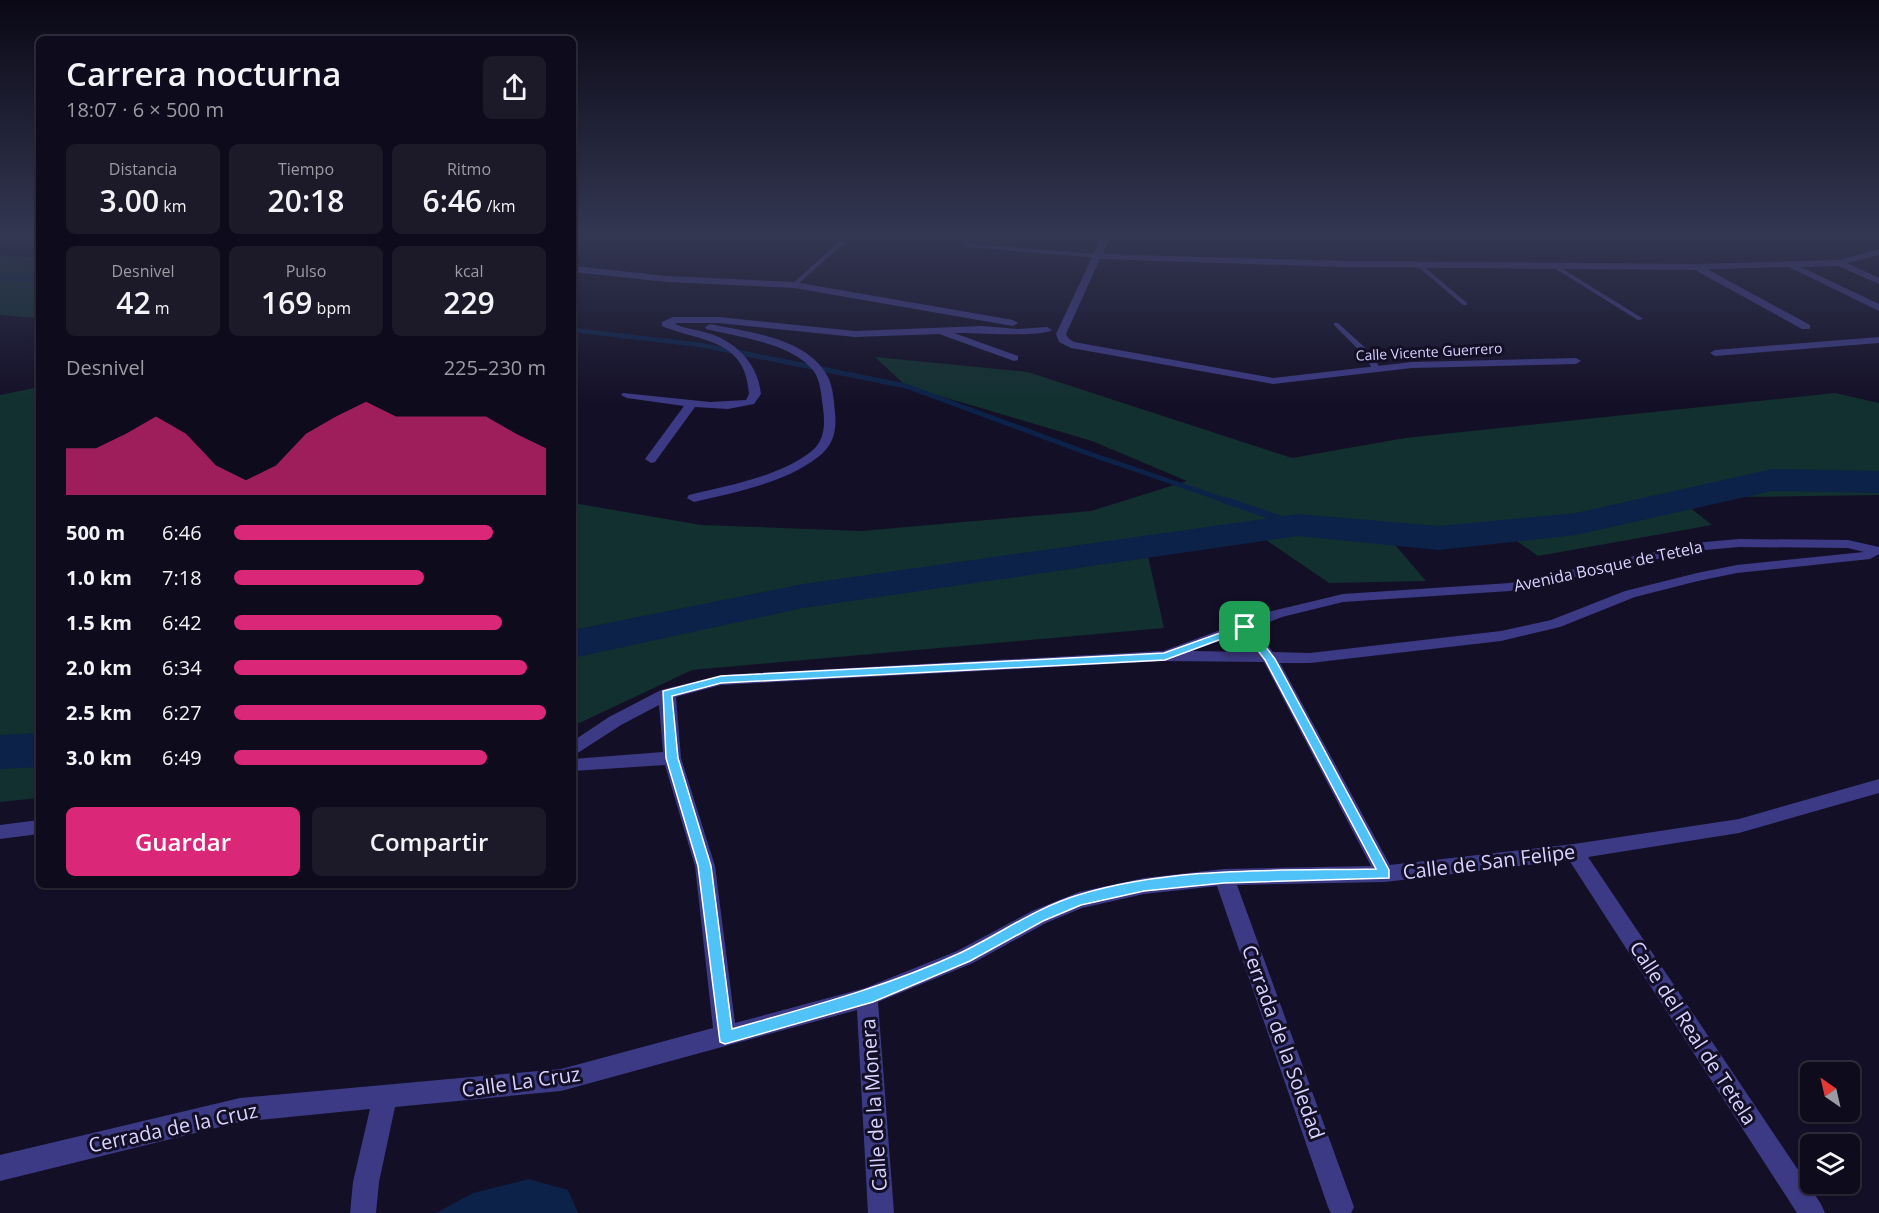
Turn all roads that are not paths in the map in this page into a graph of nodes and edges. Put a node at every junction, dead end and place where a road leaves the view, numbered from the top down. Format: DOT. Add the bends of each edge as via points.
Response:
graph roads {
  1 [pos="831,292"];
  2 [pos="1081,292"];
  3 [pos="1451,292"];
  4 [pos="1596,292"];
  5 [pos="1741,292"];
  6 [pos="1846,292"];
  7 [pos="1466,304"];
  8 [pos="1879,308"];
  9 [pos="1640,319"];
  10 [pos="690,320"];
  11 [pos="1336,324"];
  12 [pos="1806,327"];
  13 [pos="1047,330"];
  14 [pos="941,332"];
  15 [pos="1061,333"];
  16 [pos="1879,340"];
  17 [pos="1715,353"];
  18 [pos="1014,358"];
  19 [pos="1576,361"];
  20 [pos="1376,368"];
  21 [pos="627,395"];
  22 [pos="692,403"];
  23 [pos="651,459"];
  24 [pos="694,498"];
  25 [pos="1245,627"];
  26 [pos="1165,656"];
  27 [pos="1270,659"];
  28 [pos="667,694"];
  29 [pos="576,748"];
  30 [pos="672,758"];
  31 [pos="576,765"];
  32 [pos="1879,786"];
  33 [pos="36,827"];
  34 [pos="0,832"];
  35 [pos="1574,852"];
  36 [pos="1385,874"];
  37 [pos="1224,877"];
  38 [pos="867,998"];
  39 [pos="725,1037"];
  40 [pos="385,1098"];
  41 [pos="0,1168"];
  42 [pos="1341,1207"];
  43 [pos="363,1213"];
  44 [pos="881,1213"];
  45 [pos="1812,1213"];
  1 -- 13 [label="street"];
  2 -- 15 [label="street"];
  3 -- 7 [label="lane"];
  4 -- 9 [label="lane"];
  5 -- 12 [label="street"];
  6 -- 8 [label="street"];
  10 -- 14 [label="street" via="855,334"];
  10 -- 22 [label="street" via="666,323 713,337 733,349 746,365 756,392 748,404"];
  10 -- 24 [label="street" via="779,345 816,366 823,378 831,429 827,444 812,456 786,469"];
  11 -- 20 [label="lane"];
  13 -- 14 [label="street"];
  13 -- 15 [label="street"];
  14 -- 18 [label="street"];
  15 -- 20 [label="street, Calle Vicente Guerrero" via="1071,345 1273,381"];
  16 -- 17 [label="street"];
  19 -- 20 [label="street, Calle Vicente Guerrero"];
  21 -- 22 [label="street"];
  22 -- 23 [label="street"];
  25 -- 26 [label="street, Avenida Bosque de Tetela"];
  25 -- 27 [label="street"];
  25 -- 27 [label="street, Avenida Bosque de Tetela" via="1277,614 1343,598 1510,587 1694,547 1803,543 1858,545 1875,550 1870,555 1697,577 1630,594 1555,624 1500,636"];
  26 -- 27 [label="street, Avenida Bosque de Tetela"];
  26 -- 28 [label="street, Avenida Bosque de Tetela" via="721,680"];
  27 -- 36 [label="street"];
  28 -- 29 [label="street, Avenida Bosque de Tetela" via="615,721"];
  28 -- 30 [label="street"];
  30 -- 31 [label="street"];
  30 -- 39 [label="street" via="705,866"];
  32 -- 35 [label="street, Calle de San Felipe" via="1739,826"];
  33 -- 34 [label="street"];
  35 -- 36 [label="street, Calle de San Felipe"];
  35 -- 45 [label="street, Calle del Real de Tetela"];
  36 -- 37 [label="street, Calle de San Felipe"];
  37 -- 38 [label="street, Calle de San Felipe" via="1144,886 1079,900 965,957"];
  37 -- 42 [label="street, Cerrada de la Soledad"];
  38 -- 39 [label="street, Calle de San Felipe"];
  38 -- 44 [label="street, Calle de la Monera"];
  39 -- 40 [label="street, Calle La Cruz" via="561,1080"];
  40 -- 41 [label="street, Cerrada de la Cruz" via="240,1110"];
  40 -- 43 [label="street"];
}
